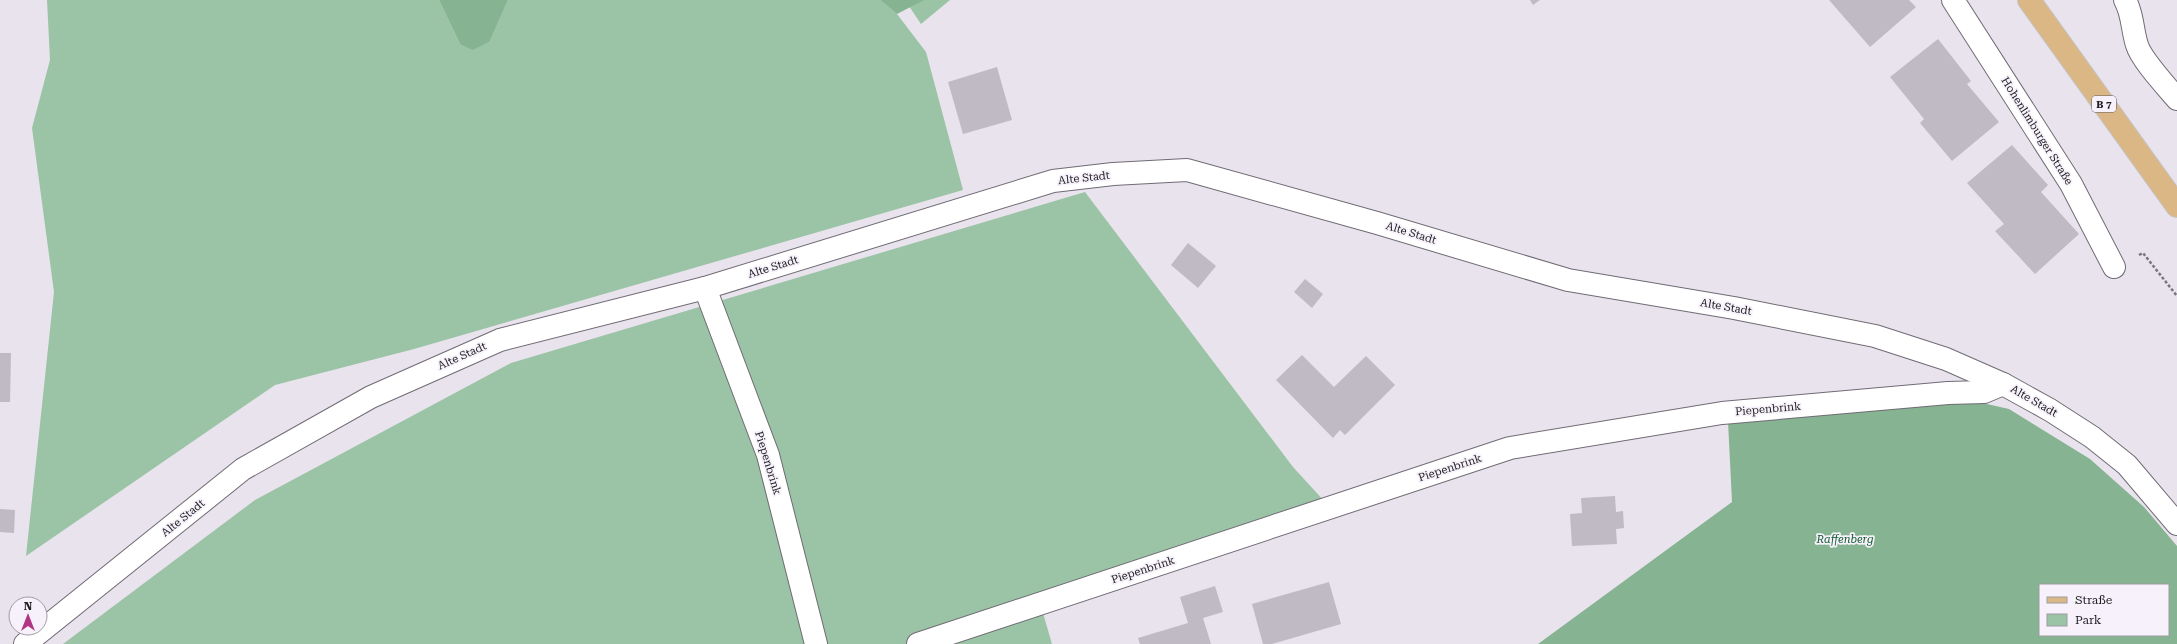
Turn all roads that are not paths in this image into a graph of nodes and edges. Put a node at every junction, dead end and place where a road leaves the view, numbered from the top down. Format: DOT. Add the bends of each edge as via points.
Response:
graph roads {
  1 [pos="1953,0"];
  2 [pos="2125,0"];
  3 [pos="2031,1"];
  4 [pos="2177,99"];
  5 [pos="2177,206"];
  6 [pos="2114,267"];
  7 [pos="705,288"];
  8 [pos="2003,384"];
  9 [pos="2177,524"];
  10 [pos="25,644"];
  11 [pos="816,644"];
  12 [pos="918,644"];
  1 -- 6 [label="street, Hohenlimburger Straße" via="2071,184"];
  2 -- 4 [label="street" via="2130,8 2137,46"];
  3 -- 5 [label="main road, B 7"];
  7 -- 8 [label="street, Alte Stadt" via="1054,181 1113,174 1187,170 1568,280 1734,308 1875,336 1946,359"];
  7 -- 10 [label="street, Alte Stadt" via="500,340 371,397 243,470"];
  7 -- 11 [label="street, Piepenbrink" via="768,454"];
  8 -- 9 [label="street, Alte Stadt" via="2050,410 2127,465"];
  8 -- 12 [label="street, Piepenbrink" via="1984,392 1722,413 1510,448"];
}
